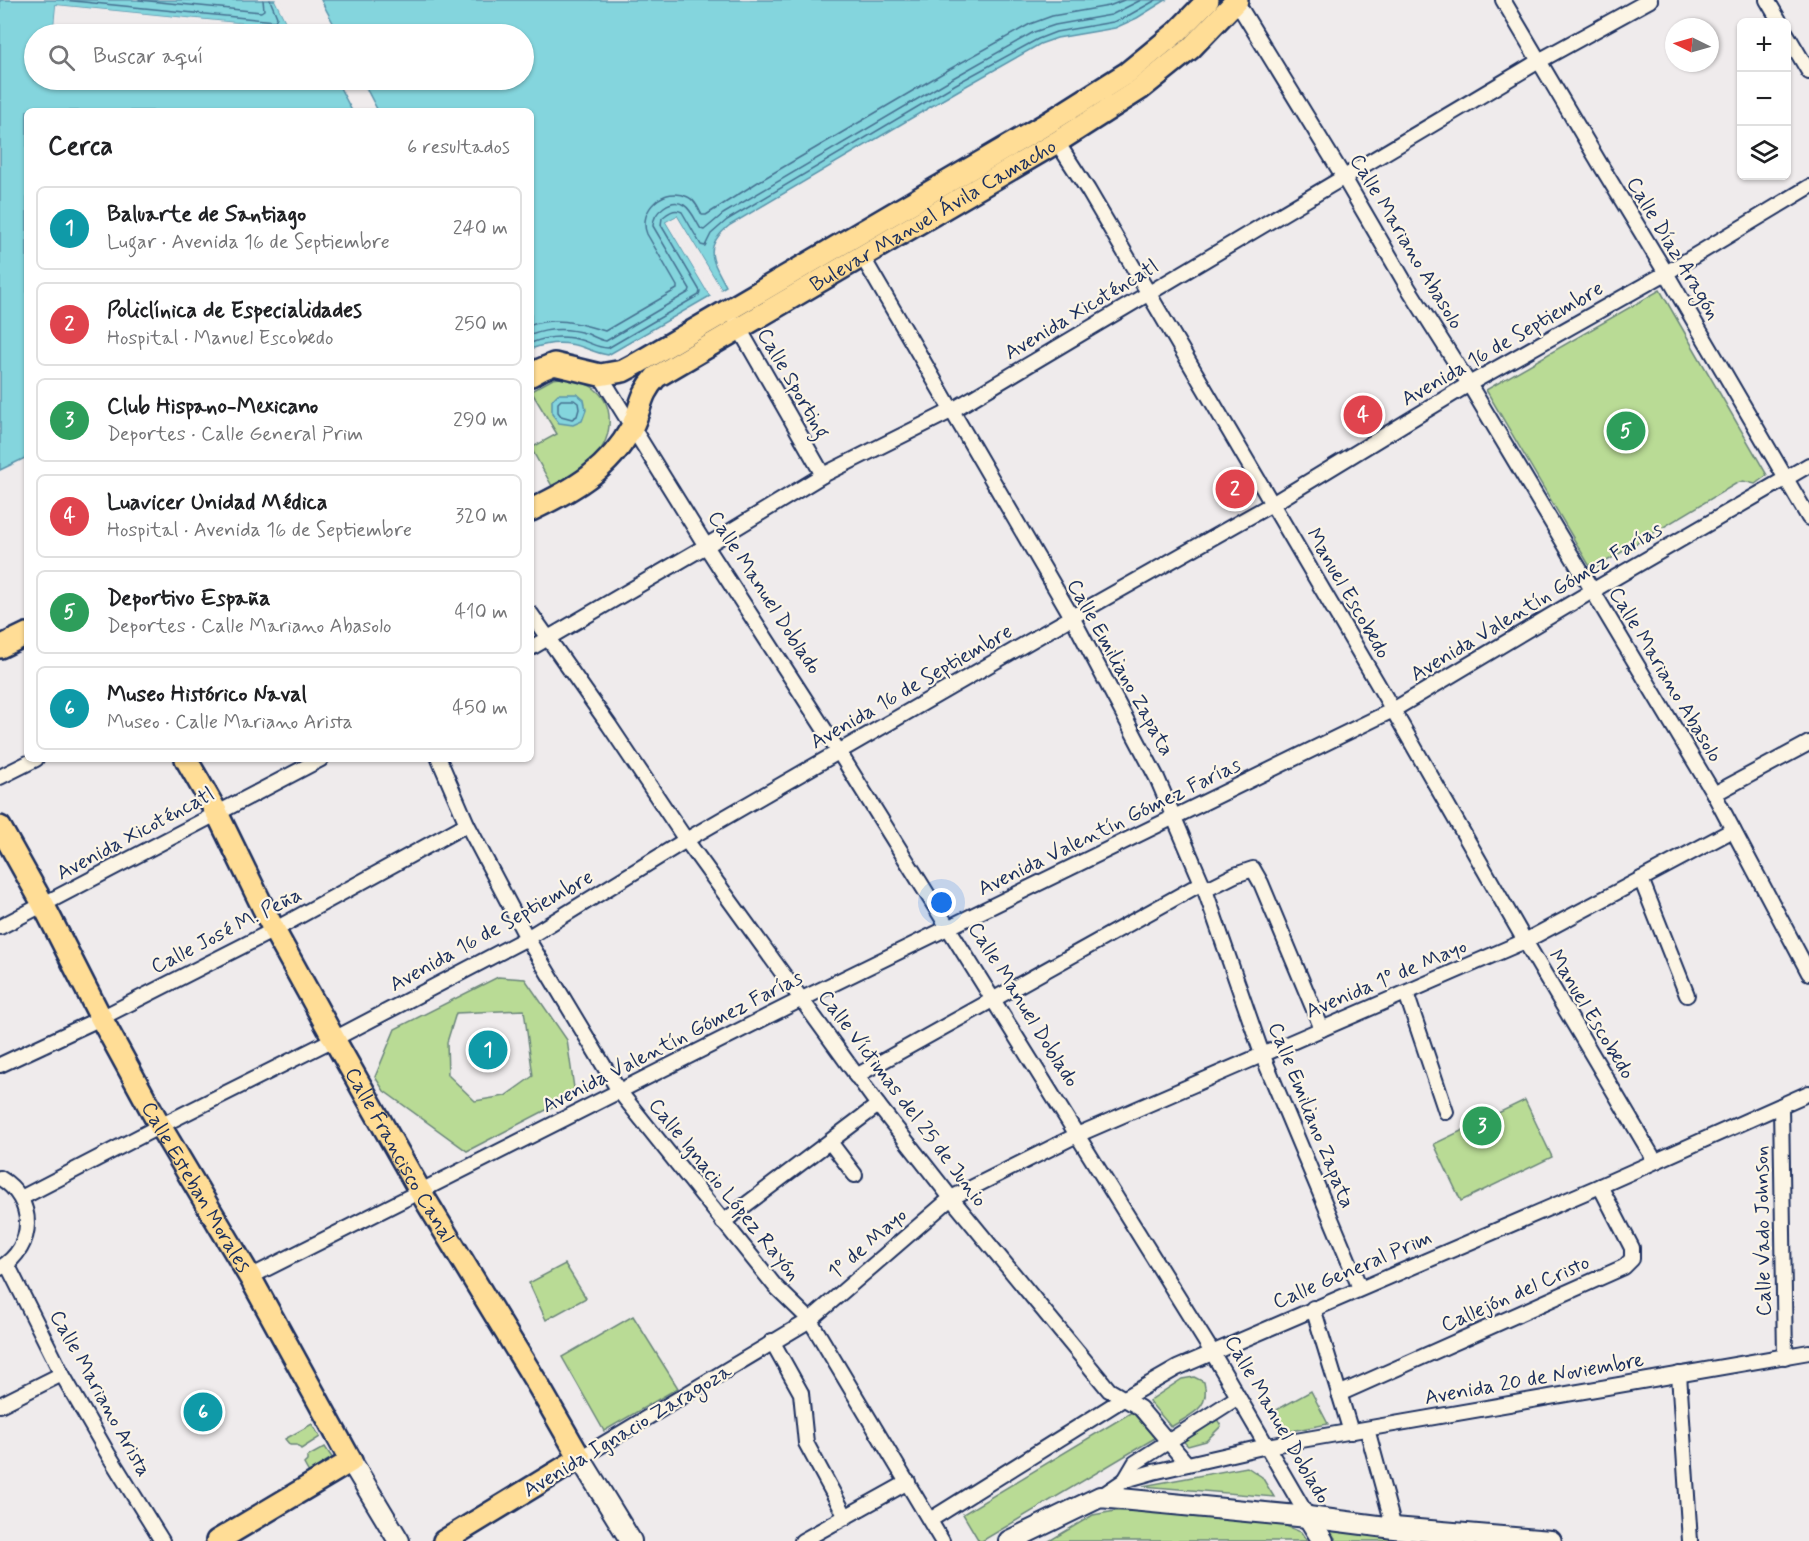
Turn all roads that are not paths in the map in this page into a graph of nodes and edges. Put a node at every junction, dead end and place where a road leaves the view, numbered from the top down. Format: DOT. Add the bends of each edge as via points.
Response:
graph roads {
  1 [pos="1208,0"];
  2 [pos="1237,0"];
  3 [pos="1503,0"];
  4 [pos="1650,0"];
  5 [pos="1767,0"];
  6 [pos="1778,18"];
  7 [pos="1791,41"];
  8 [pos="1539,61"];
  9 [pos="1809,72"];
  10 [pos="1057,142"];
  11 [pos="1343,176"];
  12 [pos="1809,187"];
  13 [pos="862,256"];
  14 [pos="1666,273"];
  15 [pos="1148,294"];
  16 [pos="734,320"];
  17 [pos="534,373"];
  18 [pos="600,375"];
  19 [pos="1469,384"];
  20 [pos="951,411"];
  21 [pos="633,425"];
  22 [pos="1809,465"];
  23 [pos="823,475"];
  24 [pos="1786,478"];
  25 [pos="1272,504"];
  26 [pos="534,509"];
  27 [pos="1809,519"];
  28 [pos="706,546"];
  29 [pos="1592,591"];
  30 [pos="1072,617"];
  31 [pos="534,618"];
  32 [pos="24,635"];
  33 [pos="548,638"];
  34 [pos="534,646"];
  35 [pos="0,647"];
  36 [pos="1393,710"];
  37 [pos="1809,743"];
  38 [pos="839,752"];
  39 [pos="30,762"];
  40 [pos="188,762"];
  41 [pos="315,762"];
  42 [pos="440,762"];
  43 [pos="0,777"];
  44 [pos="1714,794"];
  45 [pos="217,813"];
  46 [pos="1174,818"];
  47 [pos="467,824"];
  48 [pos="0,827"];
  49 [pos="1733,830"];
  50 [pos="686,840"];
  51 [pos="1641,879"];
  52 [pos="1204,887"];
  53 [pos="43,904"];
  54 [pos="0,927"];
  55 [pos="949,927"];
  56 [pos="274,930"];
  57 [pos="527,938"];
  58 [pos="1525,941"];
  59 [pos="1809,972"];
  60 [pos="1406,993"];
  61 [pos="1687,995"];
  62 [pos="802,999"];
  63 [pos="994,1000"];
  64 [pos="101,1018"];
  65 [pos="1322,1029"];
  66 [pos="334,1039"];
  67 [pos="1262,1054"];
  68 [pos="0,1065"];
  69 [pos="856,1076"];
  70 [pos="619,1091"];
  71 [pos="1809,1093"];
  72 [pos="878,1105"];
  73 [pos="1781,1106"];
  74 [pos="1446,1112"];
  75 [pos="160,1126"];
  76 [pos="1077,1135"];
  77 [pos="830,1142"];
  78 [pos="1655,1161"];
  79 [pos="855,1175"];
  80 [pos="0,1178"];
  81 [pos="1600,1186"];
  82 [pos="420,1191"];
  83 [pos="21,1198"];
  84 [pos="951,1198"];
  85 [pos="723,1222"];
  86 [pos="4,1266"];
  87 [pos="250,1277"];
  88 [pos="1360,1288"];
  89 [pos="1313,1308"];
  90 [pos="810,1320"];
  91 [pos="772,1341"];
  92 [pos="1212,1352"];
  93 [pos="1809,1352"];
  94 [pos="1785,1357"];
  95 [pos="62,1374"];
  96 [pos="1679,1374"];
  97 [pos="1339,1394"];
  98 [pos="1238,1397"];
  99 [pos="1123,1399"];
  100 [pos="0,1405"];
  101 [pos="1367,1429"];
  102 [pos="1351,1432"];
  103 [pos="1168,1441"];
  104 [pos="1267,1446"];
  105 [pos="580,1458"];
  106 [pos="351,1461"];
  107 [pos="1187,1464"];
  108 [pos="1125,1480"];
  109 [pos="908,1482"];
  110 [pos="1100,1497"];
  111 [pos="846,1517"];
  112 [pos="1308,1517"];
  113 [pos="930,1520"];
  114 [pos="1394,1528"];
  115 [pos="820,1537"];
  116 [pos="162,1541"];
  117 [pos="217,1541"];
  118 [pos="399,1541"];
  119 [pos="444,1541"];
  120 [pos="631,1541"];
  121 [pos="802,1541"];
  122 [pos="942,1541"];
  123 [pos="1009,1541"];
  124 [pos="1323,1541"];
  125 [pos="1551,1541"];
  126 [pos="1690,1541"];
  1 -- 16 [label="main road, Bulevar Manuel Ávila Camacho" via="1177,32 1127,73"];
  2 -- 10 [label="main road, Bulevar Manuel Ávila Camacho" via="1191,48 1140,89"];
  2 -- 11 [label="street, Calle Mariano Abasolo"];
  3 -- 8 [label="street, Calle Díaz Aragón"];
  4 -- 8 [label="street, Avenida Xicoténcatl"];
  5 -- 6 [label="street"];
  7 -- 9 [label="street"];
  8 -- 11 [label="street, Avenida Xicoténcatl"];
  8 -- 14 [label="street, Calle Díaz Aragón"];
  10 -- 13 [label="main road, Bulevar Manuel Ávila Camacho"];
  10 -- 15 [label="street, Manuel Escobedo"];
  11 -- 15 [label="street, Avenida Xicoténcatl"];
  11 -- 19 [label="street, Calle Mariano Abasolo"];
  12 -- 14 [label="street, Avenida 16 de Septiembre"];
  13 -- 16 [label="main road, Bulevar Manuel Ávila Camacho"];
  13 -- 20 [label="street, Calle Emiliano Zapata"];
  14 -- 19 [label="street, Avenida 16 de Septiembre"];
  14 -- 24 [label="street, Calle Díaz Aragón"];
  15 -- 20 [label="street, Avenida Xicoténcatl"];
  15 -- 25 [label="street, Manuel Escobedo"];
  16 -- 18 [label="main road, Bulevar Manuel Ávila Camacho" via="623,371"];
  16 -- 21 [label="main road, Bulevar Manuel Ávila Camacho" via="656,377 645,389"];
  16 -- 23 [label="street, Calle Sporting"];
  17 -- 18 [label="main road" via="554,364"];
  18 -- 21 [label="street, Calle Manuel Doblado"];
  19 -- 25 [label="street, Avenida 16 de Septiembre"];
  19 -- 29 [label="street, Calle Mariano Abasolo"];
  20 -- 23 [label="street, Avenida Xicoténcatl"];
  20 -- 30 [label="street, Calle Emiliano Zapata"];
  21 -- 26 [label="main road, Bulevar Manuel Ávila Camacho" via="590,478"];
  21 -- 28 [label="street, Calle Manuel Doblado"];
  22 -- 24 [label="street, Avenida Valentín Gómez Farías"];
  23 -- 28 [label="street, Avenida Xicoténcatl"];
  24 -- 27 [label="street, Calle Díaz Aragón"];
  24 -- 29 [label="street, Avenida Valentín Gómez Farías"];
  25 -- 30 [label="street, Avenida 16 de Septiembre"];
  25 -- 36 [label="street, Manuel Escobedo"];
  28 -- 33 [label="street, Avenida Xicoténcatl"];
  28 -- 38 [label="street, Calle Manuel Doblado"];
  29 -- 36 [label="street, Avenida Valentín Gómez Farías"];
  29 -- 44 [label="street, Calle Mariano Abasolo"];
  30 -- 38 [label="street, Avenida 16 de Septiembre"];
  30 -- 46 [label="street, Calle Emiliano Zapata"];
  31 -- 33 [label="street, Calle Víctimas del 25 de Junio"];
  32 -- 35 [label="main road"];
  33 -- 34 [label="street, Avenida Xicoténcatl"];
  33 -- 50 [label="street, Calle Víctimas del 25 de Junio"];
  36 -- 46 [label="street, Avenida Valentín Gómez Farías"];
  36 -- 58 [label="street, Manuel Escobedo"];
  37 -- 44 [label="street"];
  38 -- 50 [label="street, Avenida 16 de Septiembre"];
  38 -- 55 [label="street, Calle Manuel Doblado"];
  39 -- 43 [label="street"];
  40 -- 45 [label="main road, Calle Francisco Canal"];
  41 -- 45 [label="street, Avenida Xicoténcatl"];
  42 -- 47 [label="street, Calle Ignacio López Rayón"];
  44 -- 49 [label="street, Calle Mariano Abasolo"];
  45 -- 53 [label="street, Avenida Xicoténcatl"];
  45 -- 56 [label="main road, Calle Francisco Canal"];
  46 -- 52 [label="street, Calle Emiliano Zapata"];
  46 -- 55 [label="street, Avenida Valentín Gómez Farías"];
  47 -- 56 [label="street, Calle José M. Peña"];
  47 -- 57 [label="street, Calle Ignacio López Rayón"];
  48 -- 53 [label="main road, Calle Esteban Morales"];
  49 -- 51 [label="street, Avenida 1º de Mayo"];
  49 -- 59 [label="street, Calle Mariano Abasolo"];
  50 -- 57 [label="street, Avenida 16 de Septiembre"];
  50 -- 62 [label="street, Calle Víctimas del 25 de Junio"];
  51 -- 58 [label="street, Avenida 1º de Mayo"];
  51 -- 61 [label="street"];
  52 -- 63 [label="street"];
  52 -- 65 [label="street" via="1253,869"];
  52 -- 67 [label="street, Calle Emiliano Zapata"];
  53 -- 54 [label="street, Avenida Xicoténcatl"];
  53 -- 64 [label="main road, Calle Esteban Morales"];
  55 -- 62 [label="street, Avenida Valentín Gómez Farías"];
  55 -- 63 [label="street, Calle Manuel Doblado"];
  56 -- 64 [label="street, Calle José M. Peña"];
  56 -- 66 [label="main road, Calle Francisco Canal"];
  57 -- 66 [label="street, Avenida 16 de Septiembre"];
  57 -- 70 [label="street, Calle Ignacio López Rayón"];
  58 -- 60 [label="street, Avenida 1º de Mayo"];
  58 -- 78 [label="street, Manuel Escobedo"];
  60 -- 65 [label="street, Avenida 1º de Mayo"];
  60 -- 74 [label="street"];
  62 -- 69 [label="street, Calle Víctimas del 25 de Junio"];
  62 -- 70 [label="street, Avenida Valentín Gómez Farías"];
  63 -- 69 [label="street"];
  63 -- 76 [label="street, Calle Manuel Doblado"];
  64 -- 68 [label="street, Calle José M. Peña"];
  64 -- 75 [label="main road, Calle Esteban Morales"];
  65 -- 67 [label="street, Avenida 1º de Mayo"];
  66 -- 75 [label="street, Avenida 16 de Septiembre"];
  66 -- 82 [label="main road, Calle Francisco Canal"];
  67 -- 76 [label="street, Avenida 1º de Mayo"];
  67 -- 88 [label="street, Calle Emiliano Zapata"];
  69 -- 72 [label="street, Calle Víctimas del 25 de Junio"];
  70 -- 82 [label="street, Avenida Valentín Gómez Farías"];
  70 -- 85 [label="street, Calle Ignacio López Rayón"];
  71 -- 73 [label="street, Calle General Prim"];
  72 -- 77 [label="street"];
  72 -- 84 [label="street, Calle Víctimas del 25 de Junio"];
  73 -- 78 [label="street, Calle General Prim"];
  73 -- 94 [label="street, Calle Vado Johnson"];
  75 -- 83 [label="street, Avenida 16 de Septiembre"];
  75 -- 87 [label="main road, Calle Esteban Morales"];
  76 -- 84 [label="street, Avenida 1º de Mayo"];
  76 -- 92 [label="street, Calle Manuel Doblado"];
  77 -- 79 [label="street"];
  77 -- 85 [label="street"];
  78 -- 81 [label="street, Calle General Prim"];
  80 -- 83 [label="street"];
  81 -- 88 [label="street, Calle General Prim"];
  81 -- 97 [label="street, Callejón del Cristo" via="1632,1248 1632,1260 1624,1267"];
  82 -- 87 [label="street, Avenida Valentín Gómez Farías"];
  82 -- 105 [label="main road, Calle Francisco Canal"];
  83 -- 86 [label="street" via="26,1233 16,1255"];
  84 -- 90 [label="street, 1º de Mayo"];
  84 -- 99 [label="street, Calle Víctimas del 25 de Junio" via="1109,1390"];
  85 -- 90 [label="street, Calle Ignacio López Rayón" via="775,1286"];
  86 -- 95 [label="street, Calle Mariano Arista"];
  87 -- 106 [label="main road, Calle Esteban Morales"];
  88 -- 89 [label="street, Calle General Prim"];
  89 -- 92 [label="street, Calle General Prim"];
  89 -- 97 [label="street"];
  90 -- 91 [label="street, Avenida Ignacio Zaragoza"];
  90 -- 109 [label="street, Calle Ignacio López Rayón"];
  91 -- 105 [label="street, Avenida Ignacio Zaragoza"];
  91 -- 111 [label="street" via="801,1393 806,1443"];
  92 -- 98 [label="street, Calle Manuel Doblado"];
  92 -- 99 [label="street, Calle General Prim"];
  93 -- 94 [label="street, Avenida 20 de Noviembre"];
  94 -- 96 [label="street, Avenida 20 de Noviembre"];
  95 -- 100 [label="street"];
  95 -- 116 [label="street, Calle Mariano Arista"];
  96 -- 101 [label="street, Avenida 20 de Noviembre"];
  96 -- 126 [label="street"];
  97 -- 102 [label="street"];
  98 -- 103 [label="street"];
  98 -- 104 [label="street, Calle Manuel Doblado"];
  99 -- 103 [label="street, Calle Víctimas del 25 de Junio" via="1140,1408"];
  99 -- 113 [label="street, Calle General Prim"];
  101 -- 102 [label="street, Avenida 20 de Noviembre"];
  101 -- 114 [label="street"];
  102 -- 104 [label="street, Avenida 20 de Noviembre"];
  103 -- 107 [label="street, Calle Víctimas del 25 de Junio"];
  103 -- 108 [label="street" via="1135,1463"];
  104 -- 107 [label="street, Avenida 20 de Noviembre"];
  104 -- 112 [label="street, Calle Manuel Doblado"];
  105 -- 119 [label="main road, Avenida Ignacio Zaragoza"];
  105 -- 120 [label="main road, Calle Francisco Canal"];
  106 -- 117 [label="main road"];
  106 -- 118 [label="main road, Calle Esteban Morales"];
  107 -- 108 [label="street, Avenida 20 de Noviembre"];
  108 -- 110 [label="street"];
  109 -- 111 [label="street"];
  109 -- 113 [label="street, Calle Ignacio López Rayón"];
  110 -- 112 [label="main road"];
  110 -- 123 [label="main road"];
  111 -- 115 [label="street"];
  112 -- 114 [label="main road"];
  112 -- 124 [label="main road, Calle Manuel Doblado"];
  113 -- 122 [label="street, Calle Ignacio López Rayón"];
  114 -- 125 [label="main road"];
  115 -- 121 [label="street"];
}
